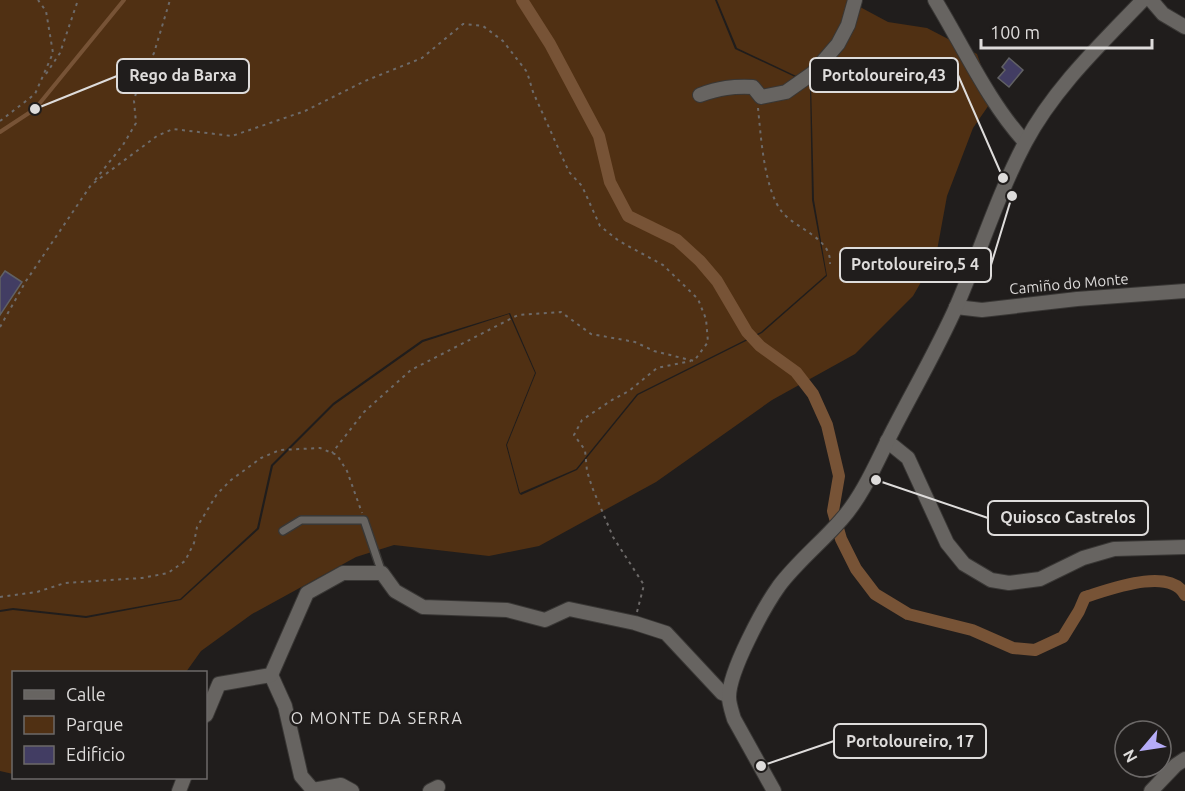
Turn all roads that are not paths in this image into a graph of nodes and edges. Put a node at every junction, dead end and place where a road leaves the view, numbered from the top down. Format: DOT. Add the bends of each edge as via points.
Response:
graph roads {
  1 [pos="855,0"];
  2 [pos="935,0"];
  3 [pos="1143,0"];
  4 [pos="1151,0"];
  5 [pos="1185,27"];
  6 [pos="700,96"];
  7 [pos="1025,142"];
  8 [pos="1185,291"];
  9 [pos="956,307"];
  10 [pos="887,441"];
  11 [pos="283,531"];
  12 [pos="1185,547"];
  13 [pos="382,573"];
  14 [pos="271,675"];
  15 [pos="729,696"];
  16 [pos="207,713"];
  17 [pos="1185,759"];
  18 [pos="352,791"];
  19 [pos="774,791"];
  20 [pos="1151,791"];
  1 -- 6 [label="street" via="838,44 813,73 786,92 761,97 753,87 734,86"];
  2 -- 7 [label="street" via="988,93"];
  3 -- 7 [label="street" via="1054,98"];
  4 -- 5 [label="street" via="1163,14"];
  7 -- 9 [label="street"];
  8 -- 9 [label="street, Camiño do Monte" via="982,310"];
  9 -- 10 [label="street"];
  10 -- 12 [label="street" via="908,458 947,543 964,564 992,580 1009,583 1040,579 1083,558 1114,549"];
  10 -- 15 [label="street" via="843,519 779,587 763,612 731,682"];
  11 -- 13 [label="lane" via="302,520 364,520"];
  13 -- 14 [label="street" via="343,573 307,593"];
  13 -- 15 [label="street" via="395,591 423,607 507,610 545,620 569,609 666,633"];
  14 -- 16 [label="street" via="219,684"];
  14 -- 18 [label="street" via="285,706 301,776 313,790 341,785"];
  15 -- 19 [label="street" via="734,719"];
  17 -- 20 [label="street"];
}
